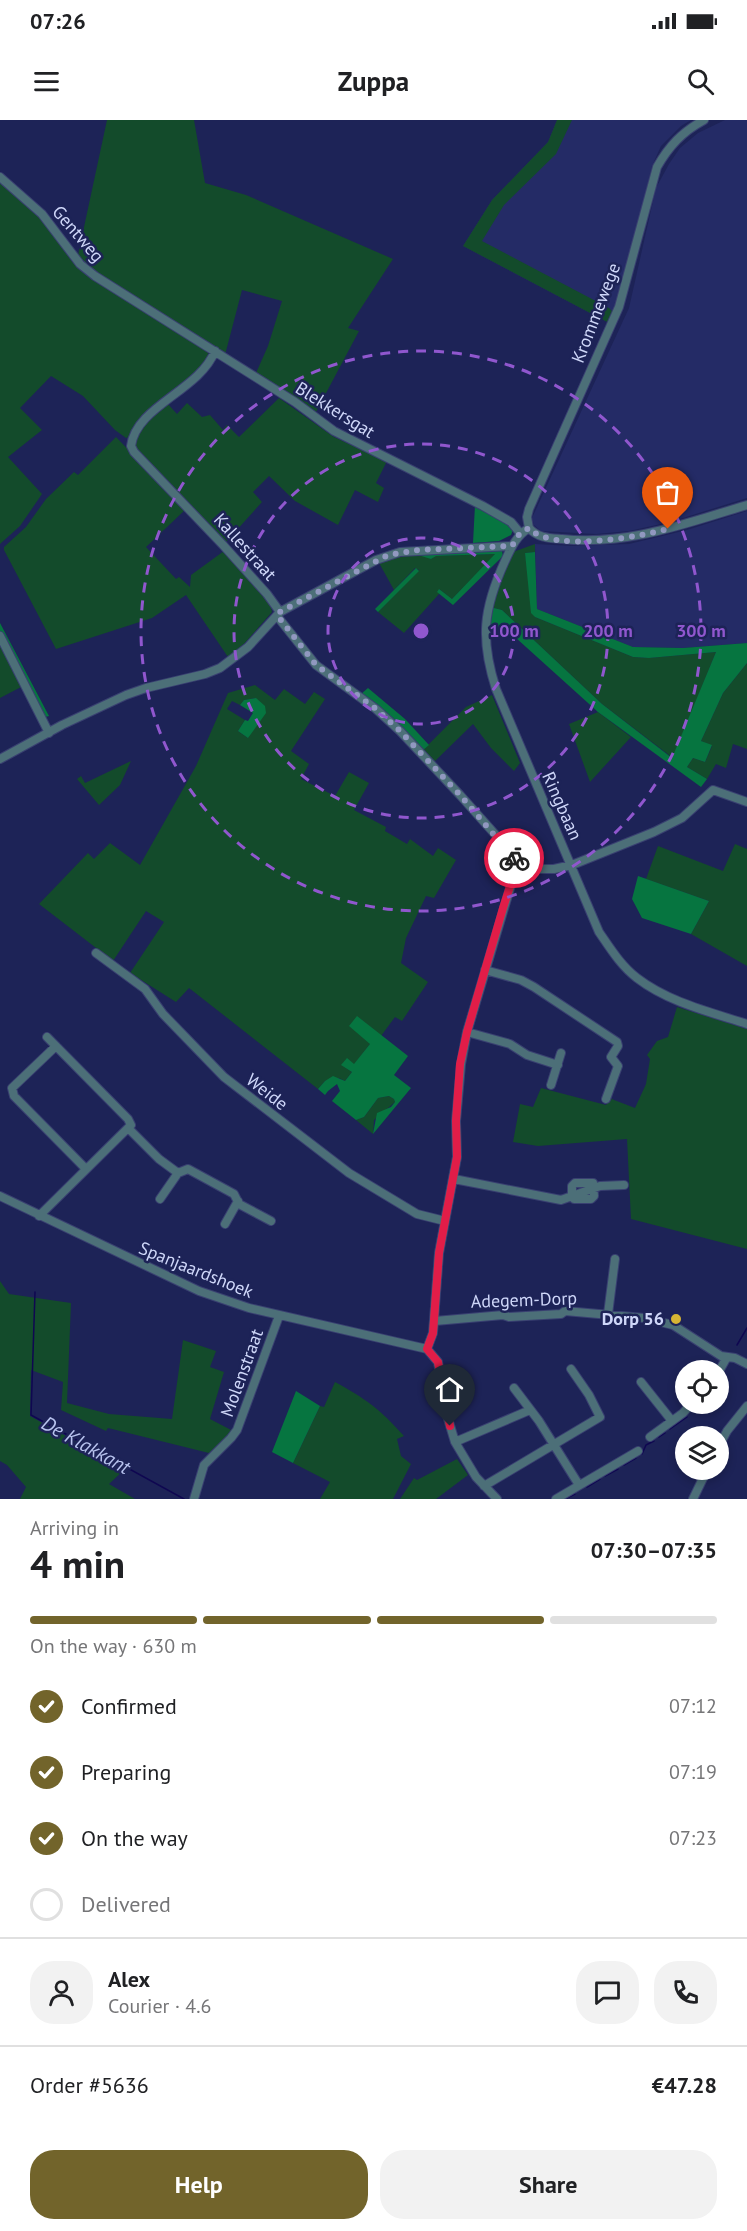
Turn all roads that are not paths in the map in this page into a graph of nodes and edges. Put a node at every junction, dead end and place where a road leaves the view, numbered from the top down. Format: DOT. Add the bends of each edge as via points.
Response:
graph roads {
  1 [pos="704,120"];
  2 [pos="0,177"];
  3 [pos="139,303"];
  4 [pos="215,351"];
  5 [pos="747,505"];
  6 [pos="529,528"];
  7 [pos="520,533"];
  8 [pos="512,546"];
  9 [pos="278,614"];
  10 [pos="0,636"];
  11 [pos="49,733"];
  12 [pos="0,759"];
  13 [pos="747,801"];
  14 [pos="572,864"];
  15 [pos="520,869"];
  16 [pos="96,953"];
  17 [pos="485,970"];
  18 [pos="747,1024"];
  19 [pos="467,1032"];
  20 [pos="47,1037"];
  21 [pos="56,1046"];
  22 [pos="561,1053"];
  23 [pos="558,1065"];
  24 [pos="551,1085"];
  25 [pos="606,1099"];
  26 [pos="128,1128"];
  27 [pos="86,1169"];
  28 [pos="178,1173"];
  29 [pos="454,1179"];
  30 [pos="624,1185"];
  31 [pos="0,1196"];
  32 [pos="160,1199"];
  33 [pos="238,1202"];
  34 [pos="39,1216"];
  35 [pos="271,1221"];
  36 [pos="445,1221"];
  37 [pos="225,1224"];
  38 [pos="615,1259"];
  39 [pos="608,1314"];
  40 [pos="279,1316"];
  41 [pos="435,1321"];
  42 [pos="427,1349"];
  43 [pos="727,1357"];
  44 [pos="725,1360"];
  45 [pos="747,1364"];
  46 [pos="571,1369"];
  47 [pos="641,1382"];
  48 [pos="514,1388"];
  49 [pos="747,1406"];
  50 [pos="530,1410"];
  51 [pos="680,1414"];
  52 [pos="672,1421"];
  53 [pos="729,1428"];
  54 [pos="650,1437"];
  55 [pos="455,1442"];
  56 [pos="555,1444"];
  57 [pos="638,1451"];
  58 [pos="702,1480"];
  59 [pos="579,1485"];
  60 [pos="484,1486"];
  61 [pos="194,1499"];
  62 [pos="497,1499"];
  63 [pos="556,1499"];
  64 [pos="693,1499"];
  1 -- 6 [label="street, Krommewege" via="679,137 657,167 619,307 529,509"];
  2 -- 3 [label="street, Gentweg" via="42,214 88,271"];
  3 -- 4 [label="street, Blekkersgat"];
  4 -- 7 [label="street, Blekkersgat" via="334,430 512,522"];
  4 -- 9 [label="street, Kallestraat" via="202,373 144,420 131,446 267,594"];
  5 -- 6 [label="street" via="647,535 613,540 552,538 539,536"];
  6 -- 7 [label="street, Ringbaan"];
  7 -- 8 [label="street, Ringbaan"];
  8 -- 9 [label="street" via="388,555"];
  8 -- 14 [label="street, Ringbaan" via="491,592 485,620 488,666"];
  9 -- 11 [label="street" via="238,656 220,668 126,695"];
  9 -- 15 [label="street, Kallestraat" via="316,665 400,731 510,851"];
  10 -- 11 [label="street"];
  11 -- 12 [label="street"];
  13 -- 14 [label="street" via="713,790 682,818"];
  14 -- 15 [label="street" via="554,869"];
  14 -- 18 [label="street, Ringbaan" via="599,932 635,977 658,992"];
  15 -- 17 [label="street" via="514,874"];
  16 -- 36 [label="street, Weide" via="145,989 224,1077 349,1173 417,1214"];
  17 -- 19 [label="street"];
  17 -- 25 [label="street" via="534,987 618,1042 611,1057 618,1066"];
  19 -- 23 [label="street" via="510,1044 522,1053"];
  19 -- 29 [label="street" via="460,1064"];
  20 -- 21 [label="street"];
  21 -- 26 [label="street" via="128,1119"];
  21 -- 27 [label="street" via="12,1088 14,1096"];
  22 -- 23 [label="street"];
  23 -- 24 [label="street"];
  26 -- 27 [label="street"];
  26 -- 28 [label="street"];
  27 -- 34 [label="street"];
  28 -- 32 [label="street"];
  28 -- 33 [label="street" via="188,1169 234,1194"];
  29 -- 30 [label="street" via="561,1200 594,1187"];
  29 -- 36 [label="street"];
  31 -- 34 [label="street, Spanjaardshoek"];
  33 -- 35 [label="street"];
  33 -- 37 [label="street"];
  34 -- 40 [label="street, Spanjaardshoek" via="200,1291"];
  36 -- 41 [label="street" via="436,1277"];
  38 -- 39 [label="street"];
  39 -- 41 [label="street, Adegem-Dorp" via="566,1311"];
  39 -- 43 [label="street, Adegem-Dorp" via="674,1325"];
  40 -- 42 [label="street, Spanjaardshoek"];
  40 -- 61 [label="street, Molenstraat" via="237,1430 204,1464"];
  41 -- 42 [label="street"];
  42 -- 55 [label="street" via="438,1362"];
  43 -- 44 [label="street"];
  43 -- 45 [label="street, Adegem-Dorp"];
  46 -- 56 [label="street" via="600,1417"];
  47 -- 52 [label="street"];
  48 -- 50 [label="street"];
  49 -- 53 [label="street"];
  50 -- 55 [label="street"];
  50 -- 56 [label="street"];
  51 -- 52 [label="street"];
  52 -- 54 [label="street"];
  55 -- 60 [label="street"];
  56 -- 59 [label="street"];
  56 -- 60 [label="street"];
  57 -- 59 [label="street"];
  58 -- 64 [label="street"];
  59 -- 63 [label="street"];
  60 -- 62 [label="street"];
}
